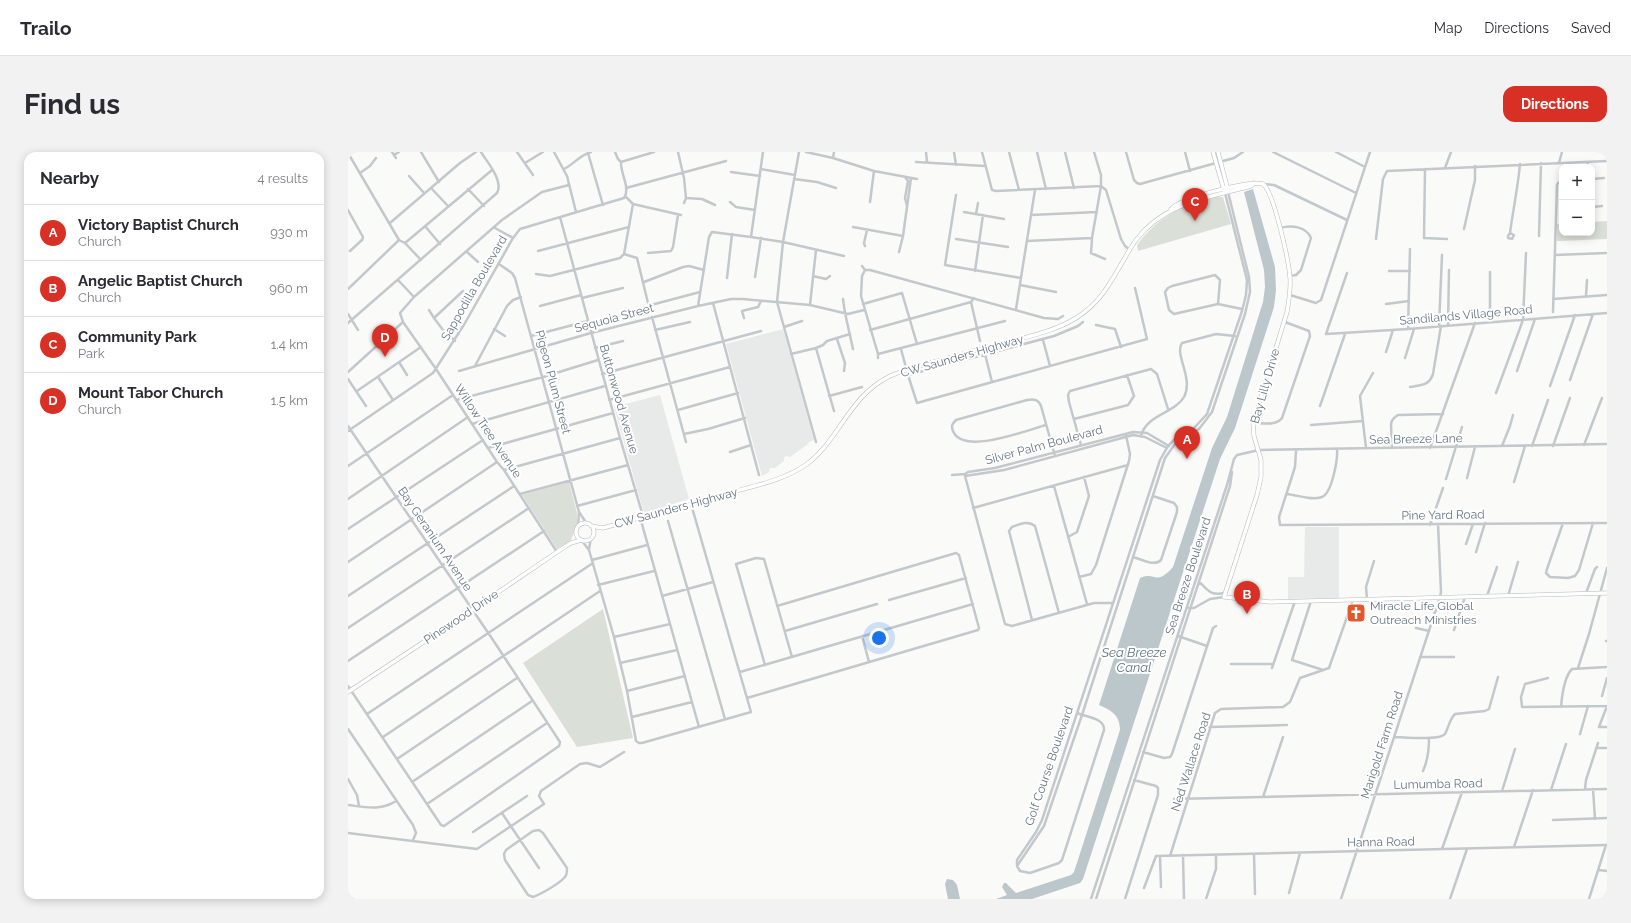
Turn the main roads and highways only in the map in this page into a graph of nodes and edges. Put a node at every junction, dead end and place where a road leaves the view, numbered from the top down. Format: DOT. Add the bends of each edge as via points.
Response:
graph roads {
  1 [pos="1213,152"];
  2 [pos="1218,152"];
  3 [pos="1218,163"];
  4 [pos="1254,183"];
  5 [pos="1226,191"];
  6 [pos="589,525"];
  7 [pos="603,528"];
  8 [pos="576,533"];
  9 [pos="592,537"];
  10 [pos="582,540"];
  11 [pos="571,543"];
  12 [pos="1607,593"];
  13 [pos="350,691"];
  1 -- 3 [label="main road"];
  2 -- 3 [label="main road"];
  3 -- 5 [label="main road"];
  4 -- 5 [label="main road, CW Saunders Highway"];
  4 -- 12 [label="main road, Bay Lilly Drive" via="1263,184 1270,193 1290,276 1290,295 1253,423 1262,464 1260,486 1225,595 1257,601 1295,601"];
  5 -- 7 [label="main road, CW Saunders Highway" via="1192,198 1173,207 1146,229 1130,250 1109,287 1092,306 1069,322 1037,335 944,359 885,379 851,408 820,452 798,470 775,480"];
  6 -- 7 [label="main road, CW Saunders Highway"];
  6 -- 8 [label="main road" via="582,524"];
  6 -- 9 [label="main road" via="593,530"];
  7 -- 9 [label="main road, CW Saunders Highway"];
  8 -- 10 [label="main road"];
  8 -- 11 [label="main road"];
  9 -- 10 [label="main road" via="587,541"];
  10 -- 11 [label="main road, Pinewood Drive"];
  11 -- 13 [label="main road, Pinewood Drive"];
}
